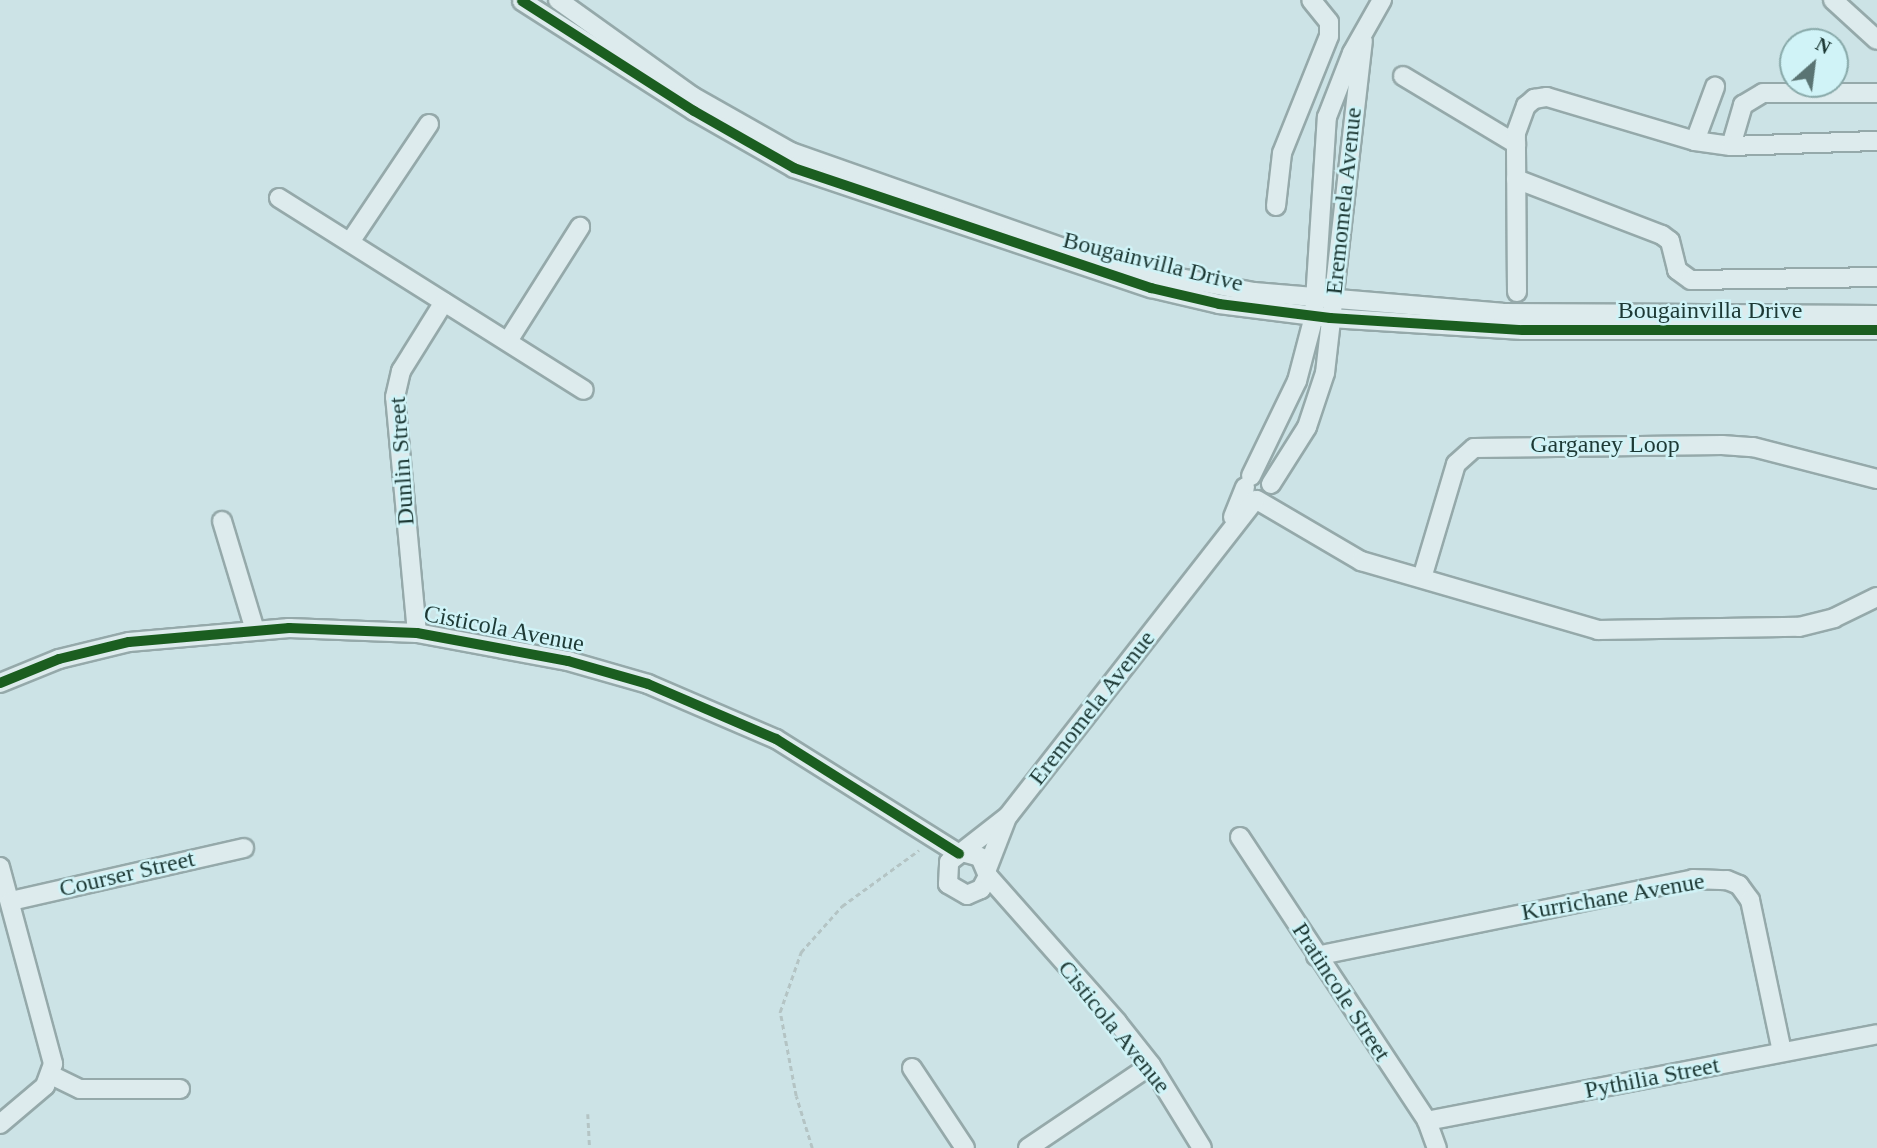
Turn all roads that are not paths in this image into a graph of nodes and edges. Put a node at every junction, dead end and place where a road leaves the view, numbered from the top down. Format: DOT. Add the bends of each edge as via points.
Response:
graph roads {
  1 [pos="522,0"];
  2 [pos="558,0"];
  3 [pos="1311,0"];
  4 [pos="1382,0"];
  5 [pos="1833,0"];
  6 [pos="1364,30"];
  7 [pos="1877,40"];
  8 [pos="1403,76"];
  9 [pos="1715,87"];
  10 [pos="1877,93"];
  11 [pos="429,124"];
  12 [pos="1695,141"];
  13 [pos="1877,141"];
  14 [pos="1516,144"];
  15 [pos="1731,146"];
  16 [pos="1516,179"];
  17 [pos="860,186"];
  18 [pos="279,198"];
  19 [pos="1276,206"];
  20 [pos="580,227"];
  21 [pos="350,243"];
  22 [pos="1076,259"];
  23 [pos="1877,277"];
  24 [pos="1517,292"];
  25 [pos="1324,298"];
  26 [pos="444,302"];
  27 [pos="1877,315"];
  28 [pos="1322,317"];
  29 [pos="1877,330"];
  30 [pos="508,341"];
  31 [pos="584,390"];
  32 [pos="1291,395"];
  33 [pos="1314,405"];
  34 [pos="1877,479"];
  35 [pos="1271,486"];
  36 [pos="1252,491"];
  37 [pos="1290,519"];
  38 [pos="222,521"];
  39 [pos="1422,578"];
  40 [pos="1877,597"];
  41 [pos="255,630"];
  42 [pos="417,633"];
  43 [pos="0,682"];
  44 [pos="1008,816"];
  45 [pos="1240,837"];
  46 [pos="923,838"];
  47 [pos="244,848"];
  48 [pos="963,853"];
  49 [pos="0,867"];
  50 [pos="946,869"];
  51 [pos="988,873"];
  52 [pos="975,893"];
  53 [pos="11,901"];
  54 [pos="1017,913"];
  55 [pos="1316,956"];
  56 [pos="1877,1034"];
  57 [pos="1782,1052"];
  58 [pos="1150,1065"];
  59 [pos="912,1068"];
  60 [pos="51,1075"];
  61 [pos="180,1089"];
  62 [pos="1427,1121"];
  63 [pos="0,1124"];
  64 [pos="965,1148"];
  65 [pos="1028,1148"];
  66 [pos="1202,1148"];
  67 [pos="1437,1148"];
  1 -- 17 [label="street, Bougainvilla Drive" via="746,142 794,168"];
  2 -- 17 [label="street, Bougainvilla Drive" via="580,20 744,127"];
  3 -- 19 [label="street" via="1329,22 1329,36 1282,153"];
  4 -- 6 [label="street, Eremomela Avenue"];
  5 -- 7 [label="street"];
  6 -- 25 [label="street, Eremomela Avenue"];
  6 -- 25 [label="street, Eremomela Avenue" via="1324,129"];
  8 -- 14 [label="street"];
  9 -- 12 [label="street"];
  10 -- 15 [label="street" via="1763,93 1743,105"];
  11 -- 21 [label="street"];
  12 -- 14 [label="street" via="1547,97 1526,106"];
  12 -- 15 [label="street"];
  13 -- 15 [label="street"];
  14 -- 16 [label="street"];
  16 -- 23 [label="street" via="1662,235 1670,241 1677,270 1691,280"];
  16 -- 24 [label="street"];
  17 -- 22 [label="street, Bougainvilla Drive"];
  18 -- 21 [label="street"];
  20 -- 30 [label="street"];
  21 -- 26 [label="street"];
  22 -- 25 [label="street, Bougainvilla Drive" via="1194,282"];
  22 -- 28 [label="street, Bougainvilla Drive" via="1219,304"];
  25 -- 27 [label="street, Bougainvilla Drive" via="1557,316"];
  25 -- 28 [label="street, Eremomela Avenue"];
  26 -- 30 [label="street"];
  26 -- 42 [label="street, Dunlin Street" via="401,371 395,397"];
  28 -- 29 [label="street, Bougainvilla Drive" via="1523,330"];
  28 -- 32 [label="street, Eremomela Avenue"];
  28 -- 33 [label="street, Eremomela Avenue" via="1325,373"];
  30 -- 31 [label="street"];
  32 -- 33 [label="street"];
  32 -- 36 [label="street, Eremomela Avenue"];
  33 -- 35 [label="street, Eremomela Avenue" via="1295,449"];
  34 -- 39 [label="street, Garganey Loop" via="1753,447 1474,448 1461,455 1451,476"];
  35 -- 36 [label="street, Eremomela Avenue"];
  35 -- 37 [label="street"];
  36 -- 37 [label="street"];
  36 -- 44 [label="street, Eremomela Avenue" via="1227,533"];
  37 -- 39 [label="street" via="1343,553"];
  38 -- 41 [label="street"];
  39 -- 40 [label="street" via="1571,624 1610,631 1800,627 1834,618"];
  41 -- 42 [label="street, Cisticola Avenue"];
  41 -- 43 [label="street, Cisticola Avenue" via="130,642 59,659"];
  42 -- 46 [label="street, Cisticola Avenue" via="568,661 648,684 776,739 837,774"];
  44 -- 48 [label="street, Eremomela Avenue"];
  44 -- 51 [label="street, Eremomela Avenue"];
  45 -- 55 [label="street, Pratincole Street"];
  46 -- 48 [label="street, Cisticola Avenue"];
  46 -- 50 [label="street, Cisticola Avenue"];
  47 -- 53 [label="street, Courser Street"];
  48 -- 50 [label="street"];
  48 -- 51 [label="street" via="980,857"];
  49 -- 53 [label="street"];
  50 -- 52 [label="street" via="953,890"];
  51 -- 52 [label="street"];
  51 -- 54 [label="street, Cisticola Avenue"];
  52 -- 54 [label="street, Cisticola Avenue"];
  53 -- 60 [label="street" via="52,1049"];
  54 -- 58 [label="street, Cisticola Avenue"];
  55 -- 57 [label="street, Kurrichane Avenue" via="1693,879 1727,880 1739,886 1749,900"];
  55 -- 62 [label="street, Pratincole Street"];
  56 -- 57 [label="street, Pythilia Street"];
  57 -- 62 [label="street, Pythilia Street"];
  58 -- 65 [label="street"];
  58 -- 66 [label="street, Cisticola Avenue"];
  59 -- 64 [label="street"];
  60 -- 61 [label="street" via="80,1089"];
  60 -- 63 [label="street"];
  62 -- 67 [label="street, Pratincole Street"];
}
